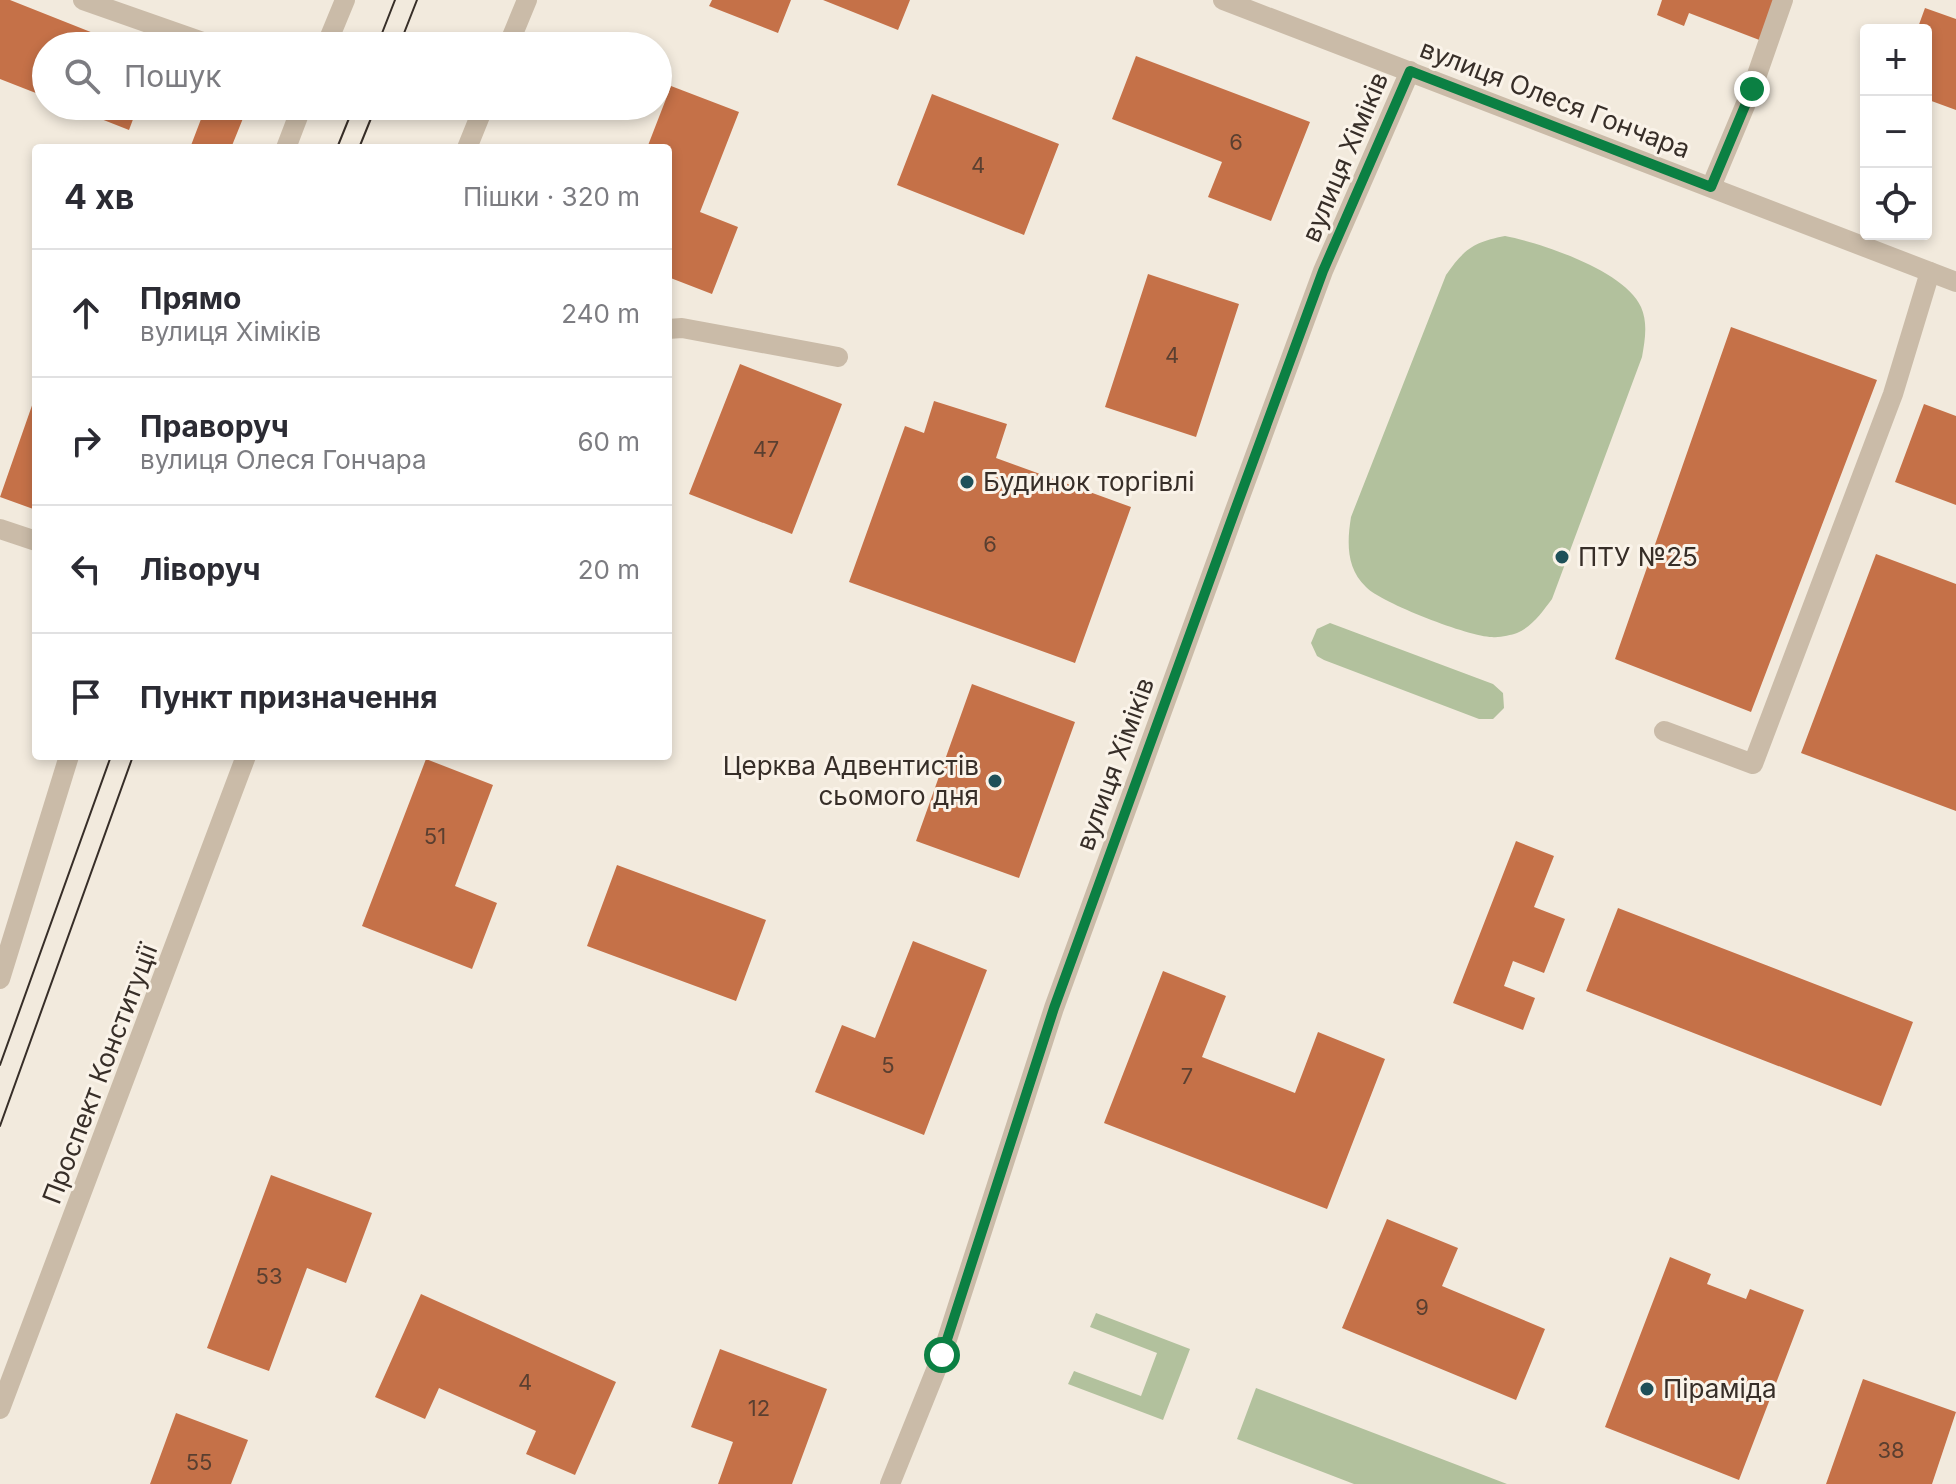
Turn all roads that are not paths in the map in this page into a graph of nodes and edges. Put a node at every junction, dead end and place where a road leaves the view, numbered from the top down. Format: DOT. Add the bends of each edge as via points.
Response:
graph roads {
  1 [pos="83,0"];
  2 [pos="345,0"];
  3 [pos="527,0"];
  4 [pos="1223,0"];
  5 [pos="1783,0"];
  6 [pos="174,32"];
  7 [pos="332,32"];
  8 [pos="514,32"];
  9 [pos="1410,71"];
  10 [pos="297,120"];
  11 [pos="478,120"];
  12 [pos="288,144"];
  13 [pos="469,144"];
  14 [pos="1711,187"];
  15 [pos="1930,272"];
  16 [pos="1956,282"];
  17 [pos="672,329"];
  18 [pos="838,357"];
  19 [pos="0,529"];
  20 [pos="32,540"];
  21 [pos="1664,731"];
  22 [pos="68,760"];
  23 [pos="244,760"];
  24 [pos="0,979"];
  25 [pos="0,1409"];
  26 [pos="890,1484"];
  1 -- 6 [label="street"];
  2 -- 7 [label="street"];
  3 -- 8 [label="street"];
  4 -- 9 [label="street, вулиця Олеся Гончара"];
  5 -- 14 [label="street"];
  9 -- 14 [label="street, вулиця Олеся Гончара"];
  9 -- 26 [label="street, вулиця Хіміків" via="1323,271 1054,1008 942,1355"];
  10 -- 12 [label="street"];
  11 -- 13 [label="street"];
  14 -- 15 [label="street, вулиця Олеся Гончара"];
  15 -- 16 [label="street, вулиця Олеся Гончара"];
  15 -- 21 [label="street" via="1893,394 1753,764"];
  17 -- 18 [label="street"];
  19 -- 20 [label="street"];
  22 -- 24 [label="street"];
  23 -- 25 [label="street, Проспект Конституції"];
}
